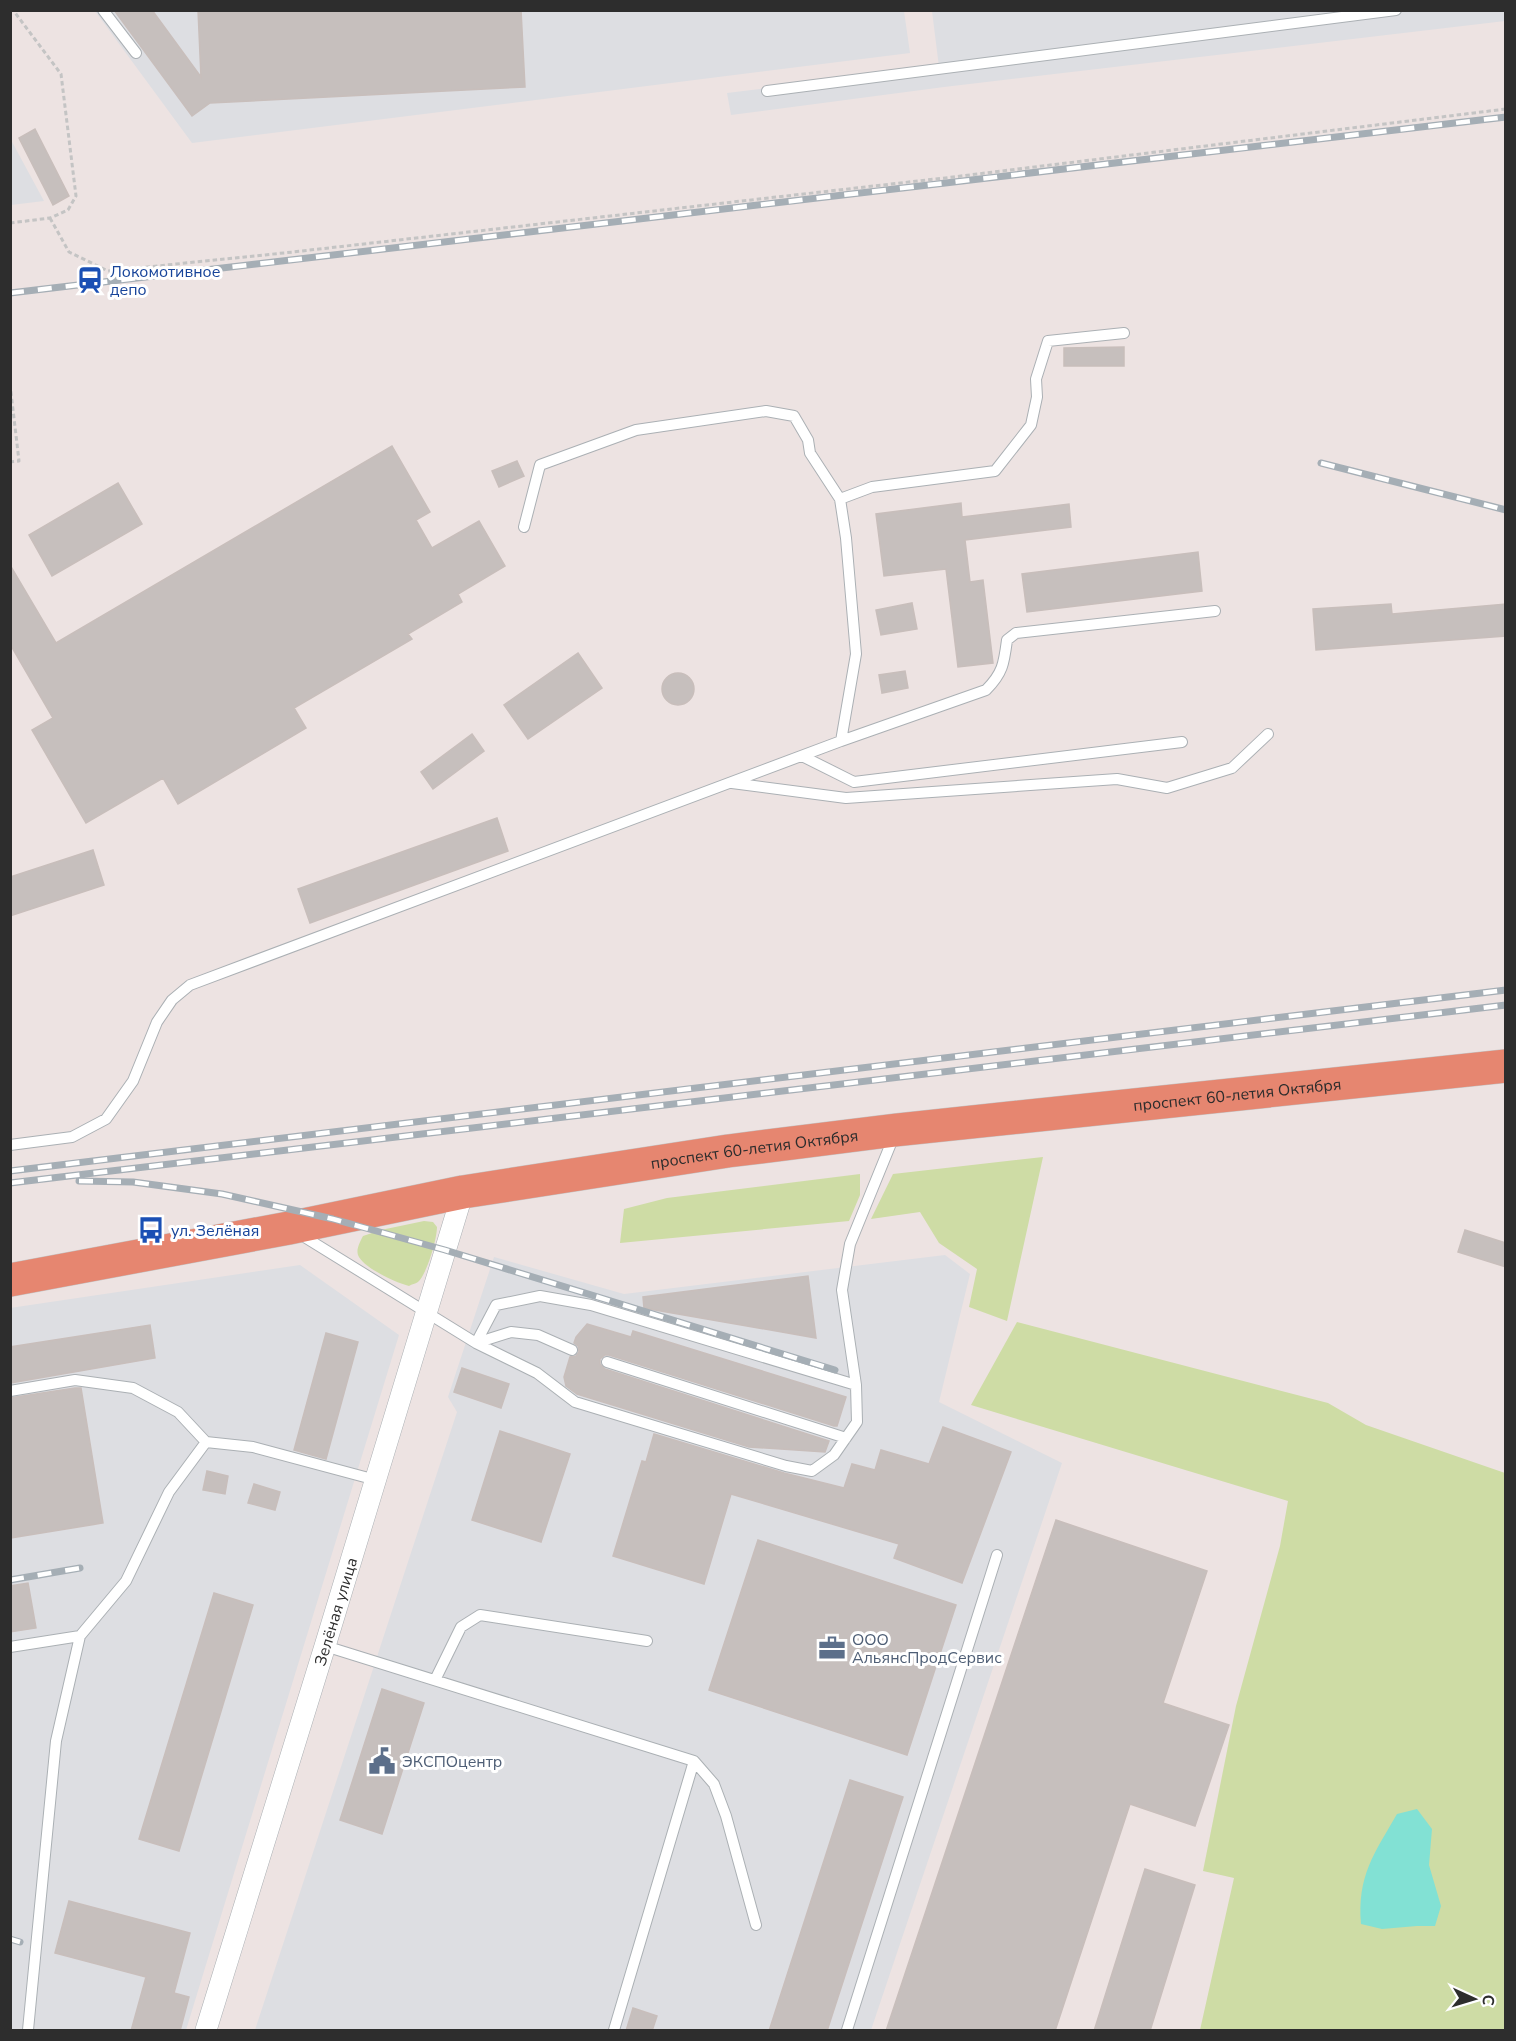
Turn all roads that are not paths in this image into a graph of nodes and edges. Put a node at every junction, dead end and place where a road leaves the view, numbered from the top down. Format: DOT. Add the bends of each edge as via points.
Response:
graph roads {
  1 [pos="103,10"];
  2 [pos="1396,10"];
  3 [pos="136,53"];
  4 [pos="766,91"];
  5 [pos="1124,333"];
  6 [pos="840,499"];
  7 [pos="524,527"];
  8 [pos="1215,611"];
  9 [pos="1268,734"];
  10 [pos="841,741"];
  11 [pos="1182,742"];
  12 [pos="802,756"];
  13 [pos="729,783"];
  14 [pos="1506,1066"];
  15 [pos="896,1130"];
  16 [pos="10,1145"];
  17 [pos="463,1192"];
  18 [pos="289,1228"];
  19 [pos="10,1280"];
  20 [pos="427,1313"];
  21 [pos="476,1343"];
  22 [pos="572,1350"];
  23 [pos="607,1362"];
  24 [pos="856,1385"];
  25 [pos="10,1391"];
  26 [pos="846,1438"];
  27 [pos="207,1442"];
  28 [pos="376,1480"];
  29 [pos="997,1555"];
  30 [pos="80,1636"];
  31 [pos="647,1641"];
  32 [pos="325,1646"];
  33 [pos="10,1647"];
  34 [pos="435,1680"];
  35 [pos="694,1761"];
  36 [pos="756,1925"];
  37 [pos="28,2031"];
  38 [pos="206,2031"];
  39 [pos="614,2031"];
  40 [pos="847,2031"];
  1 -- 3 [label="lane"];
  2 -- 4 [label="lane"];
  5 -- 6 [label="lane" via="1048,341 1036,379 1032,425 995,471 872,487"];
  6 -- 7 [label="lane" via="810,453 808,440 794,416 766,411 636,430 540,465"];
  6 -- 10 [label="lane" via="856,654"];
  8 -- 10 [label="lane" via="1016,633 1007,640 999,678 986,690"];
  9 -- 13 [label="lane" via="1232,768 1167,788 1117,779 846,798"];
  10 -- 12 [label="lane"];
  11 -- 12 [label="lane" via="854,782"];
  12 -- 13 [label="lane"];
  13 -- 16 [label="lane" via="190,985 172,1000 157,1022 133,1081 106,1119 72,1137"];
  14 -- 15 [label="highway, проспект 60-летия Октября"];
  15 -- 17 [label="highway, проспект 60-летия Октября" via="728,1151"];
  15 -- 24 [label="lane" via="850,1244 842,1290"];
  17 -- 18 [label="highway, проспект 60-летия Октября"];
  17 -- 20 [label="street, Зелёная улица"];
  18 -- 19 [label="highway, проспект 60-летия Октября"];
  18 -- 20 [label="lane"];
  20 -- 21 [label="lane"];
  20 -- 28 [label="street, Зелёная улица"];
  21 -- 22 [label="lane" via="511,1332 538,1335"];
  21 -- 24 [label="lane" via="496,1305 540,1296 591,1305"];
  21 -- 26 [label="lane" via="537,1373 575,1402 786,1466 812,1471 834,1455"];
  23 -- 26 [label="lane"];
  24 -- 26 [label="lane" via="856,1422"];
  25 -- 27 [label="lane" via="75,1380 133,1388 178,1412"];
  27 -- 28 [label="lane" via="253,1447"];
  27 -- 30 [label="lane" via="169,1492 126,1581"];
  28 -- 32 [label="street, Зелёная улица"];
  29 -- 40 [label="lane"];
  30 -- 33 [label="lane"];
  30 -- 37 [label="lane" via="56,1741"];
  31 -- 34 [label="lane" via="480,1615 461,1627"];
  32 -- 34 [label="lane"];
  32 -- 38 [label="street, Зелёная улица"];
  34 -- 35 [label="lane"];
  35 -- 36 [label="lane" via="714,1784"];
  35 -- 39 [label="lane"];
}
